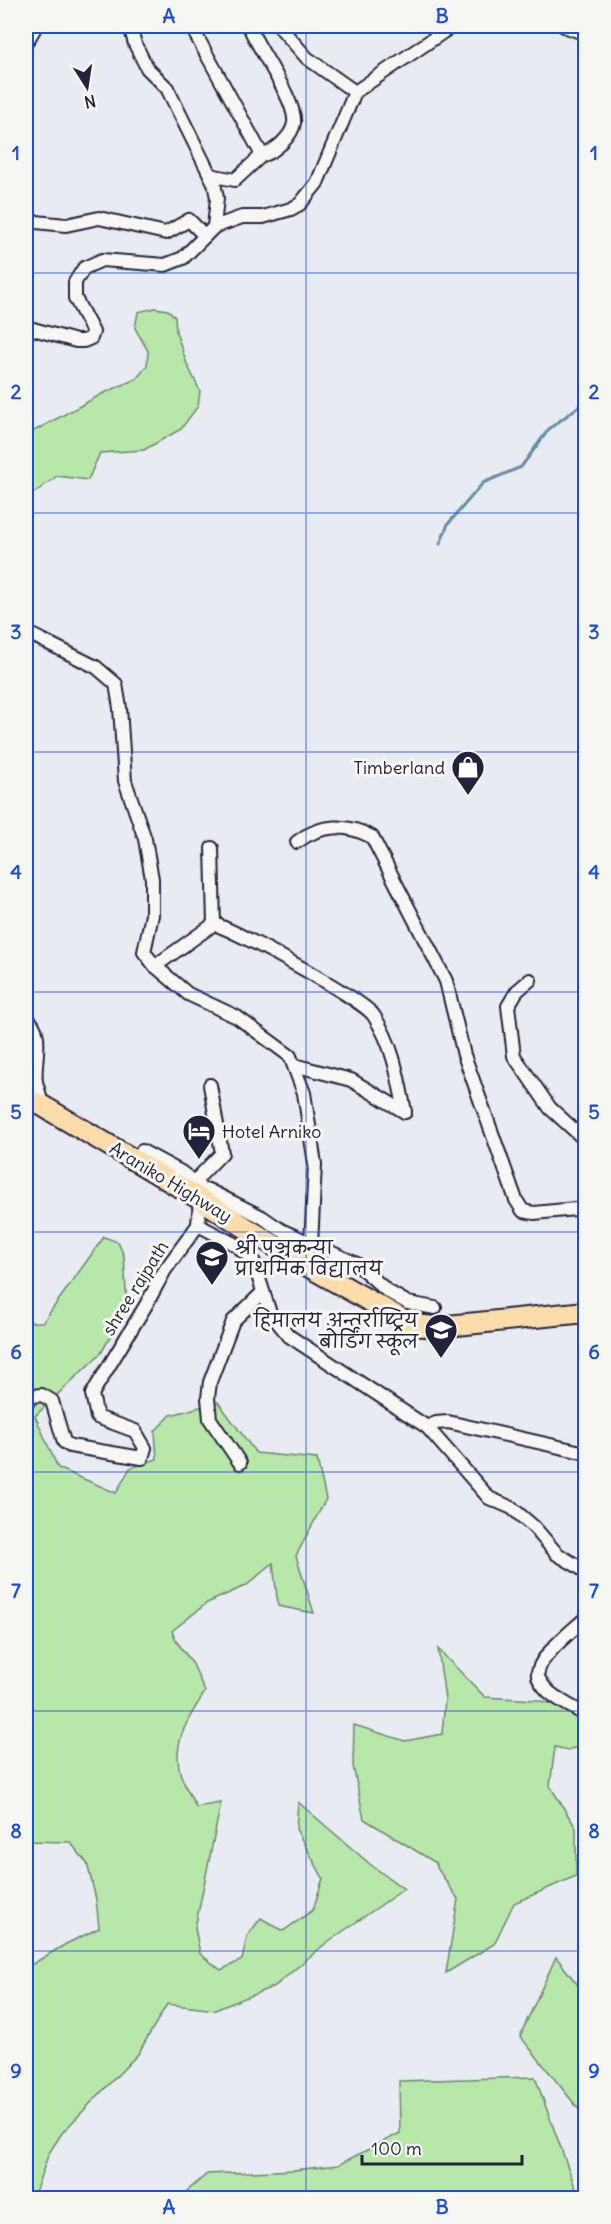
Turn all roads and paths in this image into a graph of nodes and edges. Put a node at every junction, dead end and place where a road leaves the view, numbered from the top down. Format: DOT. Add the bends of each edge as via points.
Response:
graph roads {
  1 [pos="36,26"];
  2 [pos="130,26"];
  3 [pos="191,26"];
  4 [pos="249,26"];
  5 [pos="279,26"];
  6 [pos="452,26"];
  7 [pos="564,26"];
  8 [pos="585,34"];
  9 [pos="26,43"];
  10 [pos="355,92"];
  11 [pos="262,155"];
  12 [pos="210,175"];
  13 [pos="26,221"];
  14 [pos="214,227"];
  15 [pos="205,236"];
  16 [pos="26,327"];
  17 [pos="26,632"];
  18 [pos="297,842"];
  19 [pos="212,848"];
  20 [pos="214,924"];
  21 [pos="155,966"];
  22 [pos="530,980"];
  23 [pos="26,1018"];
  24 [pos="294,1065"];
  25 [pos="210,1085"];
  26 [pos="33,1103"];
  27 [pos="585,1144"];
  28 [pos="142,1151"];
  29 [pos="201,1190"];
  30 [pos="585,1208"];
  31 [pos="198,1224"];
  32 [pos="311,1245"];
  33 [pos="299,1261"];
  34 [pos="262,1293"];
  35 [pos="435,1308"];
  36 [pos="585,1312"];
  37 [pos="26,1404"];
  38 [pos="427,1427"];
  39 [pos="585,1453"];
  40 [pos="240,1463"];
  41 [pos="585,1573"];
  42 [pos="585,1618"];
  43 [pos="585,1715"];
  1 -- 9 [label="street"];
  2 -- 12 [label="street" via="147,68 167,88"];
  3 -- 11 [label="street"];
  4 -- 11 [label="street" via="294,115 287,138"];
  5 -- 10 [label="street" via="307,58"];
  6 -- 10 [label="street"];
  7 -- 8 [label="street"];
  10 -- 14 [label="street" via="317,183 300,204"];
  11 -- 12 [label="street" via="235,180"];
  12 -- 14 [label="street" via="217,198"];
  13 -- 15 [label="street" via="66,225 99,218 166,233 189,220"];
  14 -- 15 [label="street"];
  15 -- 16 [label="street" via="183,258 165,265 102,260 84,268 74,291 93,332 91,338 76,341"];
  17 -- 21 [label="street" via="96,667 116,684 124,781 145,839 152,879 152,915 144,952"];
  18 -- 30 [label="street" via="310,831 324,828 358,829 372,837 446,981 464,1054 516,1200 523,1211 534,1213"];
  19 -- 20 [label="street"];
  20 -- 21 [label="street"];
  20 -- 24 [label="street" via="267,948 372,1013 392,1049 405,1112 351,1080"];
  21 -- 24 [label="street" via="188,994 246,1023 290,1056"];
  22 -- 27 [label="street" via="508,1006 514,1056 550,1107"];
  23 -- 26 [label="street" via="32,1022 38,1040 36,1082 41,1096"];
  24 -- 32 [label="street" via="315,1164"];
  25 -- 29 [label="street" via="222,1153"];
  26 -- 29 [label="highway, Araniko Highway"];
  28 -- 29 [label="street" via="181,1172"];
  29 -- 31 [label="street"];
  29 -- 32 [label="street"];
  29 -- 33 [label="highway, Araniko Highway"];
  31 -- 34 [label="street" via="236,1245 253,1260"];
  31 -- 37 [label="street, shree rajpath" via="165,1270 92,1394 97,1417 135,1431 145,1448 142,1458 70,1446 64,1442 52,1401 42,1395 32,1396"];
  32 -- 33 [label="street"];
  32 -- 35 [label="street" via="357,1264 387,1291 408,1303"];
  33 -- 36 [label="highway, Araniko Highway" via="412,1325 437,1327"];
  34 -- 38 [label="street" via="270,1313 289,1336"];
  34 -- 40 [label="street" via="233,1321 210,1382 210,1419"];
  38 -- 39 [label="street" via="448,1422"];
  38 -- 41 [label="street" via="489,1498 512,1508 557,1554"];
  42 -- 43 [label="street" via="547,1655 538,1675 550,1693"];
}
